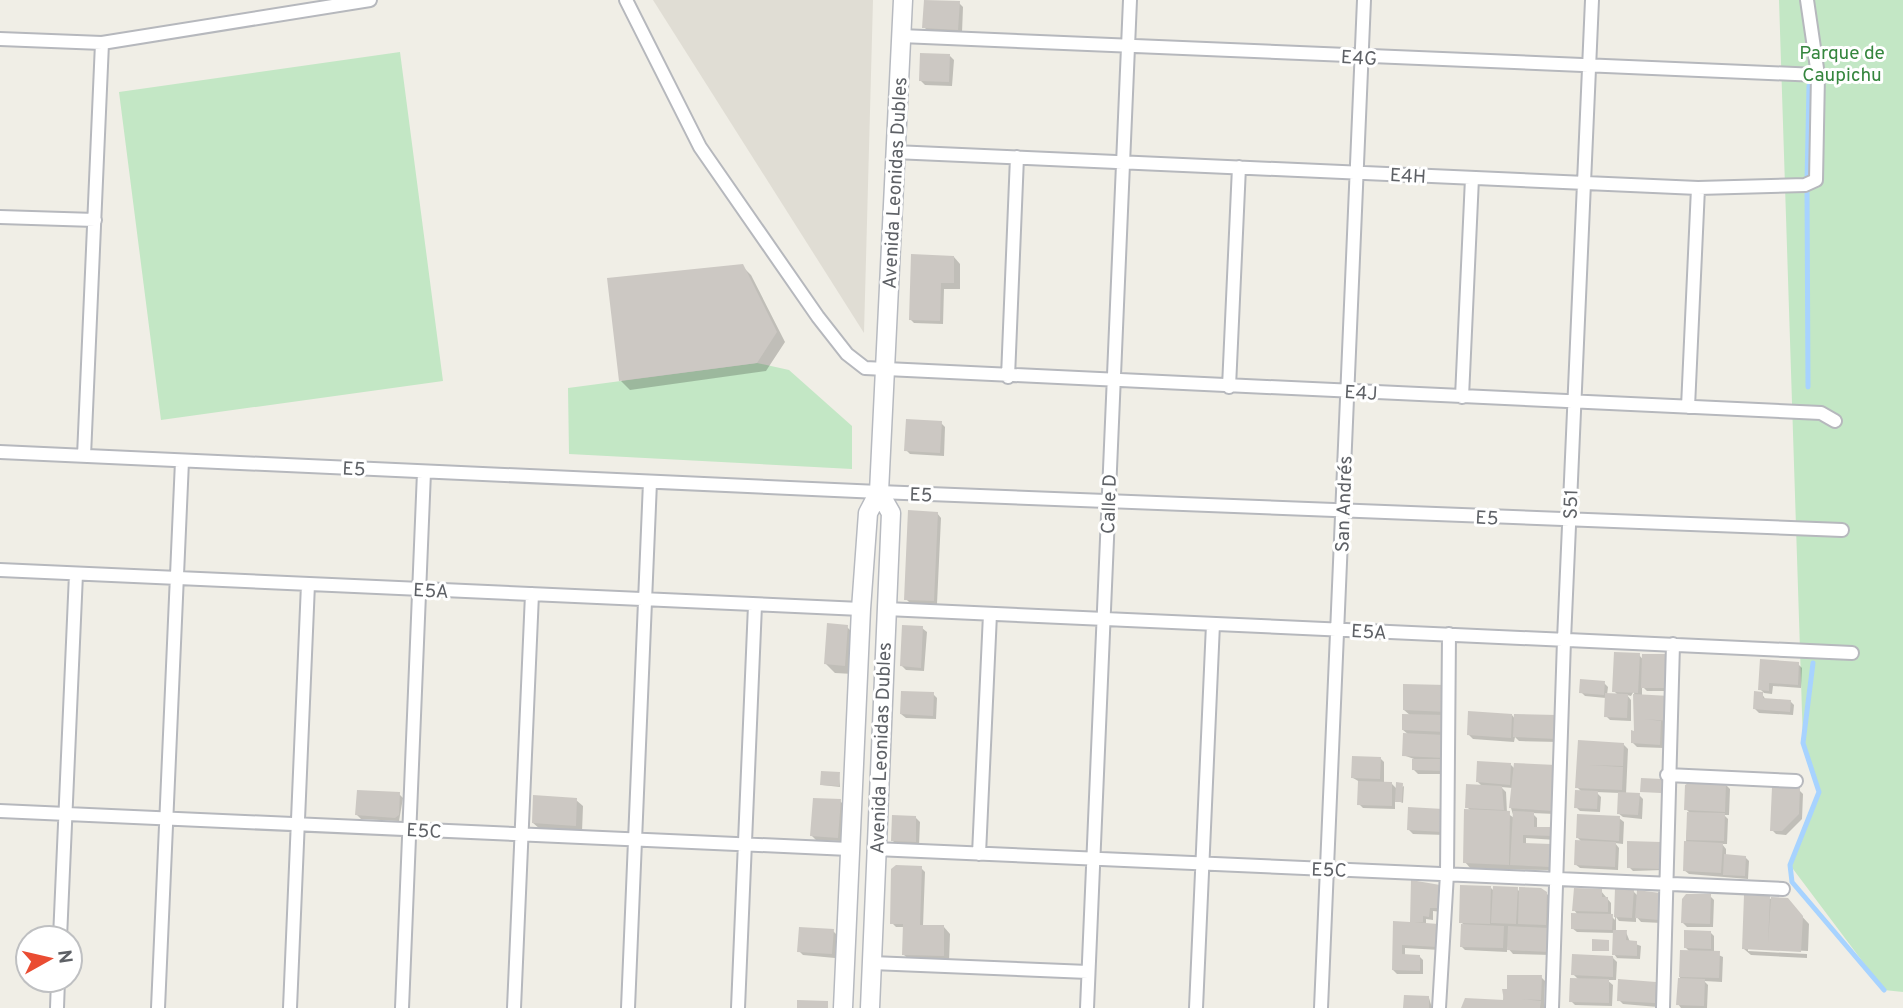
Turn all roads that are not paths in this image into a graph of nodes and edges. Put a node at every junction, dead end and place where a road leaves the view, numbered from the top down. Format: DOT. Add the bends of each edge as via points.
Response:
graph roads {
  1 [pos="370,0"];
  2 [pos="626,0"];
  3 [pos="903,0"];
  4 [pos="1130,0"];
  5 [pos="1364,0"];
  6 [pos="1592,0"];
  7 [pos="1807,0"];
  8 [pos="901,36"];
  9 [pos="0,38"];
  10 [pos="102,43"];
  11 [pos="1128,47"];
  12 [pos="1362,57"];
  13 [pos="1589,67"];
  14 [pos="1818,75"];
  15 [pos="894,152"];
  16 [pos="1017,157"];
  17 [pos="1123,162"];
  18 [pos="1239,167"];
  19 [pos="1357,173"];
  20 [pos="1472,178"];
  21 [pos="1584,183"];
  22 [pos="1698,188"];
  23 [pos="0,217"];
  24 [pos="95,220"];
  25 [pos="885,371"];
  26 [pos="1008,376"];
  27 [pos="1114,381"];
  28 [pos="1229,387"];
  29 [pos="1348,392"];
  30 [pos="1462,397"];
  31 [pos="1575,402"];
  32 [pos="1688,407"];
  33 [pos="1835,421"];
  34 [pos="0,452"];
  35 [pos="85,456"];
  36 [pos="181,461"];
  37 [pos="425,472"];
  38 [pos="650,482"];
  39 [pos="879,492"];
  40 [pos="1108,500"];
  41 [pos="1342,510"];
  42 [pos="1570,521"];
  43 [pos="1842,530"];
  44 [pos="0,570"];
  45 [pos="76,574"];
  46 [pos="177,578"];
  47 [pos="308,584"];
  48 [pos="419,589"];
  49 [pos="532,594"];
  50 [pos="645,600"];
  51 [pos="755,605"];
  52 [pos="861,609"];
  53 [pos="886,609"];
  54 [pos="990,614"];
  55 [pos="1103,619"];
  56 [pos="1213,624"];
  57 [pos="1337,629"];
  58 [pos="1449,634"];
  59 [pos="1564,639"];
  60 [pos="1673,644"];
  61 [pos="1852,653"];
  62 [pos="1667,775"];
  63 [pos="1796,780"];
  64 [pos="0,811"];
  65 [pos="65,814"];
  66 [pos="166,818"];
  67 [pos="298,824"];
  68 [pos="409,829"];
  69 [pos="522,834"];
  70 [pos="635,839"];
  71 [pos="745,845"];
  72 [pos="849,849"];
  73 [pos="875,849"];
  74 [pos="979,854"];
  75 [pos="1093,859"];
  76 [pos="1203,864"];
  77 [pos="1327,869"];
  78 [pos="1447,874"];
  79 [pos="1558,879"];
  80 [pos="1668,883"];
  81 [pos="1783,889"];
  82 [pos="61,924"];
  83 [pos="872,962"];
  84 [pos="1088,972"];
  85 [pos="158,1008"];
  86 [pos="290,1008"];
  87 [pos="401,1008"];
  88 [pos="514,1008"];
  89 [pos="628,1008"];
  90 [pos="738,1008"];
  91 [pos="843,1008"];
  92 [pos="870,1008"];
  93 [pos="1087,1008"];
  94 [pos="1196,1008"];
  95 [pos="1321,1008"];
  96 [pos="1440,1008"];
  97 [pos="1552,1008"];
  98 [pos="1663,1008"];
  1 -- 10 [label="street"];
  2 -- 25 [label="street, E4J" via="700,147 818,317 856,362"];
  3 -- 8 [label="main road, Avenida Leonidas Dubles"];
  4 -- 11 [label="street, Calle D"];
  5 -- 12 [label="street, San Andrés"];
  6 -- 13 [label="street, S51"];
  7 -- 14 [label="street"];
  8 -- 11 [label="street, E4G"];
  8 -- 15 [label="main road, Avenida Leonidas Dubles"];
  9 -- 10 [label="street"];
  10 -- 24 [label="street"];
  11 -- 12 [label="street, E4G"];
  11 -- 17 [label="street, Calle D"];
  12 -- 13 [label="street, E4G"];
  12 -- 19 [label="street, San Andrés"];
  13 -- 14 [label="street, E4G"];
  13 -- 21 [label="street, S51"];
  14 -- 22 [label="street, E4H" via="1816,180 1800,186"];
  15 -- 16 [label="street, E4H"];
  15 -- 25 [label="main road, Avenida Leonidas Dubles"];
  16 -- 17 [label="street, E4H"];
  16 -- 26 [label="street"];
  17 -- 18 [label="street, E4H"];
  17 -- 27 [label="street, Calle D"];
  18 -- 19 [label="street, E4H"];
  18 -- 28 [label="street"];
  19 -- 20 [label="street, E4H"];
  19 -- 29 [label="street, San Andrés"];
  20 -- 21 [label="street, E4H"];
  20 -- 30 [label="street"];
  21 -- 22 [label="street, E4H"];
  21 -- 31 [label="street, S51"];
  22 -- 32 [label="street"];
  23 -- 24 [label="street"];
  24 -- 35 [label="street"];
  25 -- 26 [label="street, E4J"];
  25 -- 39 [label="main road, Avenida Leonidas Dubles"];
  26 -- 27 [label="street, E4J"];
  27 -- 28 [label="street, E4J"];
  27 -- 40 [label="street, Calle D"];
  28 -- 29 [label="street, E4J"];
  29 -- 30 [label="street, E4J"];
  29 -- 41 [label="street, San Andrés"];
  30 -- 31 [label="street, E4J"];
  31 -- 32 [label="street, E4J"];
  31 -- 42 [label="street, S51"];
  32 -- 33 [label="street, E4J" via="1821,412"];
  34 -- 35 [label="street, E5"];
  35 -- 36 [label="street, E5"];
  36 -- 37 [label="street, E5"];
  36 -- 46 [label="street"];
  37 -- 38 [label="street, E5"];
  37 -- 48 [label="street"];
  38 -- 39 [label="street, E5"];
  38 -- 50 [label="street"];
  39 -- 40 [label="street, E5"];
  39 -- 52 [label="main road, Avenida Leonidas Dubles" via="868,513"];
  39 -- 53 [label="main road, Avenida Leonidas Dubles" via="891,513"];
  40 -- 41 [label="street, E5"];
  40 -- 55 [label="street, Calle D"];
  41 -- 42 [label="street, E5"];
  41 -- 57 [label="street, San Andrés"];
  42 -- 43 [label="street, E5"];
  42 -- 59 [label="street, S51"];
  44 -- 45 [label="street, E5A"];
  45 -- 46 [label="street, E5A"];
  45 -- 65 [label="street"];
  46 -- 47 [label="street, E5A"];
  46 -- 66 [label="street"];
  47 -- 48 [label="street, E5A"];
  47 -- 67 [label="street"];
  48 -- 49 [label="street, E5A"];
  48 -- 68 [label="street"];
  49 -- 50 [label="street, E5A"];
  49 -- 69 [label="street"];
  50 -- 51 [label="street, E5A"];
  50 -- 70 [label="street"];
  51 -- 52 [label="street, E5A"];
  51 -- 71 [label="street"];
  52 -- 72 [label="main road, Avenida Leonidas Dubles"];
  53 -- 54 [label="street, E5A"];
  53 -- 73 [label="main road, Avenida Leonidas Dubles"];
  54 -- 55 [label="street, E5A"];
  54 -- 74 [label="street"];
  55 -- 56 [label="street, E5A"];
  55 -- 75 [label="street, Calle D"];
  56 -- 57 [label="street, E5A"];
  56 -- 76 [label="street"];
  57 -- 58 [label="street, E5A"];
  57 -- 77 [label="street, San Andrés"];
  58 -- 59 [label="street, E5A"];
  58 -- 78 [label="street"];
  59 -- 60 [label="street, E5A"];
  59 -- 79 [label="street, S51"];
  60 -- 61 [label="street, E5A"];
  60 -- 62 [label="street"];
  62 -- 63 [label="street"];
  62 -- 80 [label="street"];
  64 -- 65 [label="street, E5C"];
  65 -- 66 [label="street, E5C"];
  65 -- 82 [label="street"];
  66 -- 67 [label="street, E5C"];
  66 -- 85 [label="street"];
  67 -- 68 [label="street, E5C"];
  67 -- 86 [label="street"];
  68 -- 69 [label="street, E5C"];
  68 -- 87 [label="street"];
  69 -- 70 [label="street, E5C"];
  69 -- 88 [label="street"];
  70 -- 71 [label="street, E5C"];
  70 -- 89 [label="street"];
  71 -- 72 [label="street, E5C"];
  71 -- 90 [label="street"];
  72 -- 91 [label="main road, Avenida Leonidas Dubles"];
  73 -- 74 [label="street, E5C"];
  73 -- 83 [label="main road, Avenida Leonidas Dubles"];
  74 -- 75 [label="street, E5C"];
  75 -- 76 [label="street, E5C"];
  75 -- 84 [label="street, Calle D"];
  76 -- 77 [label="street, E5C"];
  76 -- 94 [label="street"];
  77 -- 78 [label="street, E5C"];
  77 -- 95 [label="street, San Andrés"];
  78 -- 79 [label="street, E5C"];
  78 -- 96 [label="street"];
  79 -- 80 [label="street, E5C"];
  79 -- 97 [label="street, S51"];
  80 -- 81 [label="street, E5C"];
  80 -- 98 [label="street"];
  83 -- 84 [label="street"];
  83 -- 92 [label="main road, Avenida Leonidas Dubles"];
  84 -- 93 [label="street, Calle D"];
}
